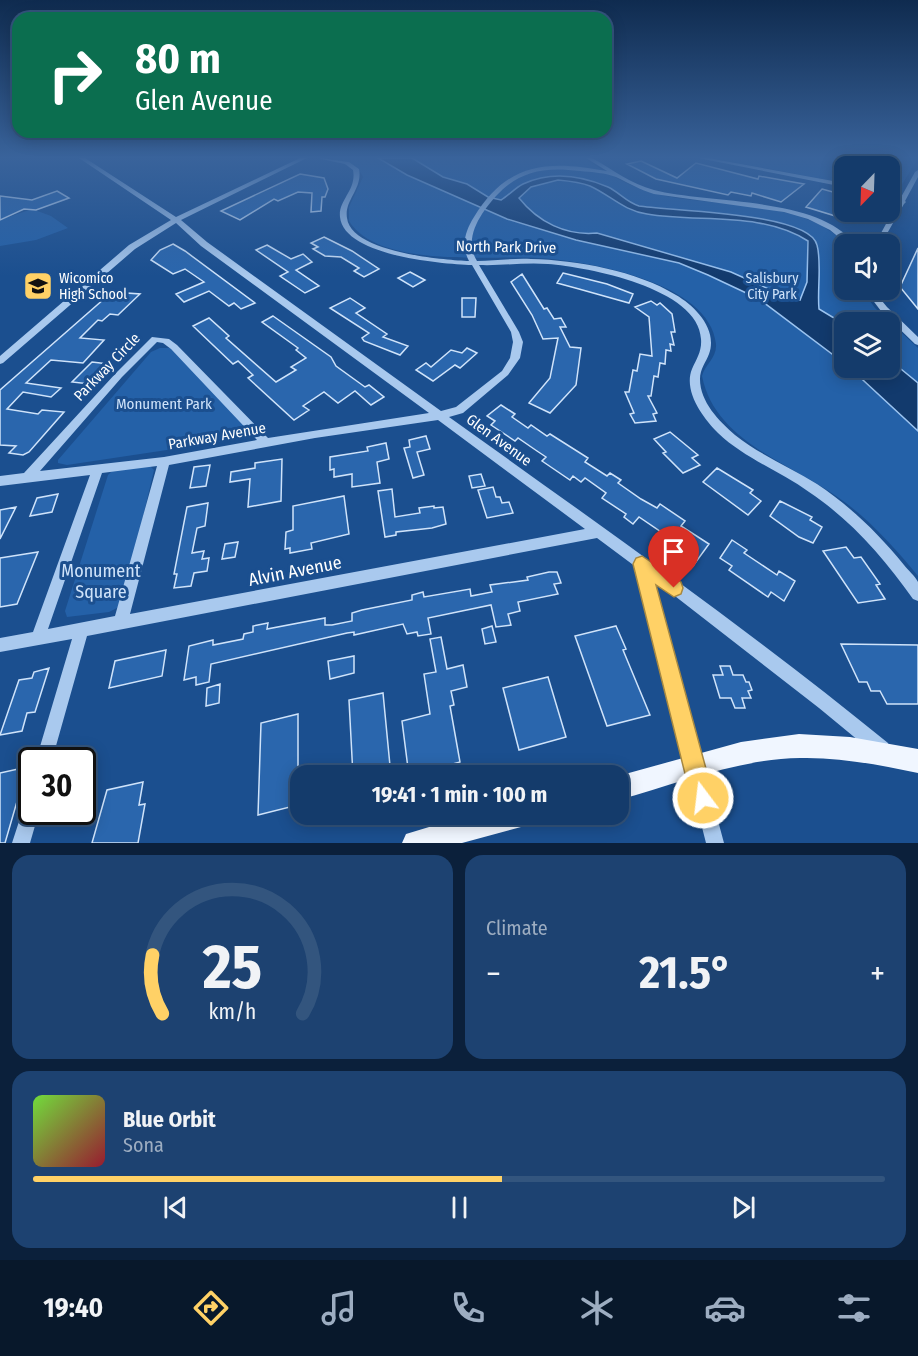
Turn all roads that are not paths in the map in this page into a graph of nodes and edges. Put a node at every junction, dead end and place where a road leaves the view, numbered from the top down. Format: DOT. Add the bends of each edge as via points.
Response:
graph roads {
  1 [pos="141,197"];
  2 [pos="223,197"];
  3 [pos="349,197"];
  4 [pos="491,197"];
  5 [pos="693,197"];
  6 [pos="905,197"];
  7 [pos="900,201"];
  8 [pos="903,202"];
  9 [pos="159,209"];
  10 [pos="176,220"];
  11 [pos="837,234"];
  12 [pos="884,234"];
  13 [pos="132,247"];
  14 [pos="476,264"];
  15 [pos="877,300"];
  16 [pos="918,342"];
  17 [pos="0,362"];
  18 [pos="438,416"];
  19 [pos="266,443"];
  20 [pos="164,461"];
  21 [pos="98,471"];
  22 [pos="27,478"];
  23 [pos="0,481"];
  24 [pos="597,531"];
  25 [pos="642,564"];
  26 [pos="918,594"];
  27 [pos="120,622"];
  28 [pos="81,631"];
  29 [pos="38,638"];
  30 [pos="0,645"];
  31 [pos="48,747"];
  32 [pos="891,756"];
  33 [pos="918,761"];
  34 [pos="694,768"];
  35 [pos="629,785"];
  36 [pos="26,825"];
  37 [pos="481,825"];
  38 [pos="21,843"];
  39 [pos="415,843"];
  40 [pos="715,843"];
  1 -- 9 [label="street, Glen Avenue"];
  2 -- 10 [label="street"];
  3 -- 14 [label="street, North Park Drive" via="343,216 346,225 366,242 417,258"];
  4 -- 14 [label="street, Parkway Avenue" via="472,224 467,244"];
  5 -- 11 [label="street" via="763,207 798,216"];
  6 -- 8 [label="street"];
  7 -- 8 [label="street"];
  8 -- 12 [label="street"];
  9 -- 10 [label="street, Glen Avenue"];
  9 -- 13 [label="street" via="159,220"];
  10 -- 13 [label="street"];
  10 -- 18 [label="street, Glen Avenue"];
  13 -- 17 [label="street"];
  14 -- 18 [label="street, Parkway Avenue" via="515,332 515,358 505,373 459,410"];
  14 -- 26 [label="street, North Park Drive" via="533,261 576,266 638,281 685,304 700,319 707,336 706,351 696,371 696,385 698,396 713,420 744,446 846,512 899,567"];
  15 -- 16 [label="street"];
  18 -- 19 [label="street, Parkway Avenue"];
  18 -- 24 [label="street, Glen Avenue"];
  19 -- 20 [label="street, Parkway Avenue"];
  19 -- 22 [label="street, Parkway Circle" via="174,347 155,339"];
  20 -- 21 [label="street, Parkway Avenue"];
  20 -- 27 [label="street"];
  21 -- 22 [label="street, Parkway Avenue"];
  21 -- 29 [label="street"];
  22 -- 23 [label="street, Parkway Avenue"];
  24 -- 25 [label="street, Glen Avenue"];
  24 -- 27 [label="street, Alvin Avenue"];
  25 -- 32 [label="street, Glen Avenue"];
  25 -- 34 [label="street"];
  27 -- 28 [label="street, Alvin Avenue"];
  28 -- 29 [label="street, Alvin Avenue"];
  28 -- 31 [label="street"];
  29 -- 30 [label="street, Alvin Avenue"];
  32 -- 33 [label="main road"];
  32 -- 34 [label="main road" via="819,746 784,747"];
  34 -- 35 [label="main road"];
  34 -- 40 [label="street"];
  36 -- 38 [label="street"];
  37 -- 39 [label="main road"];
}
